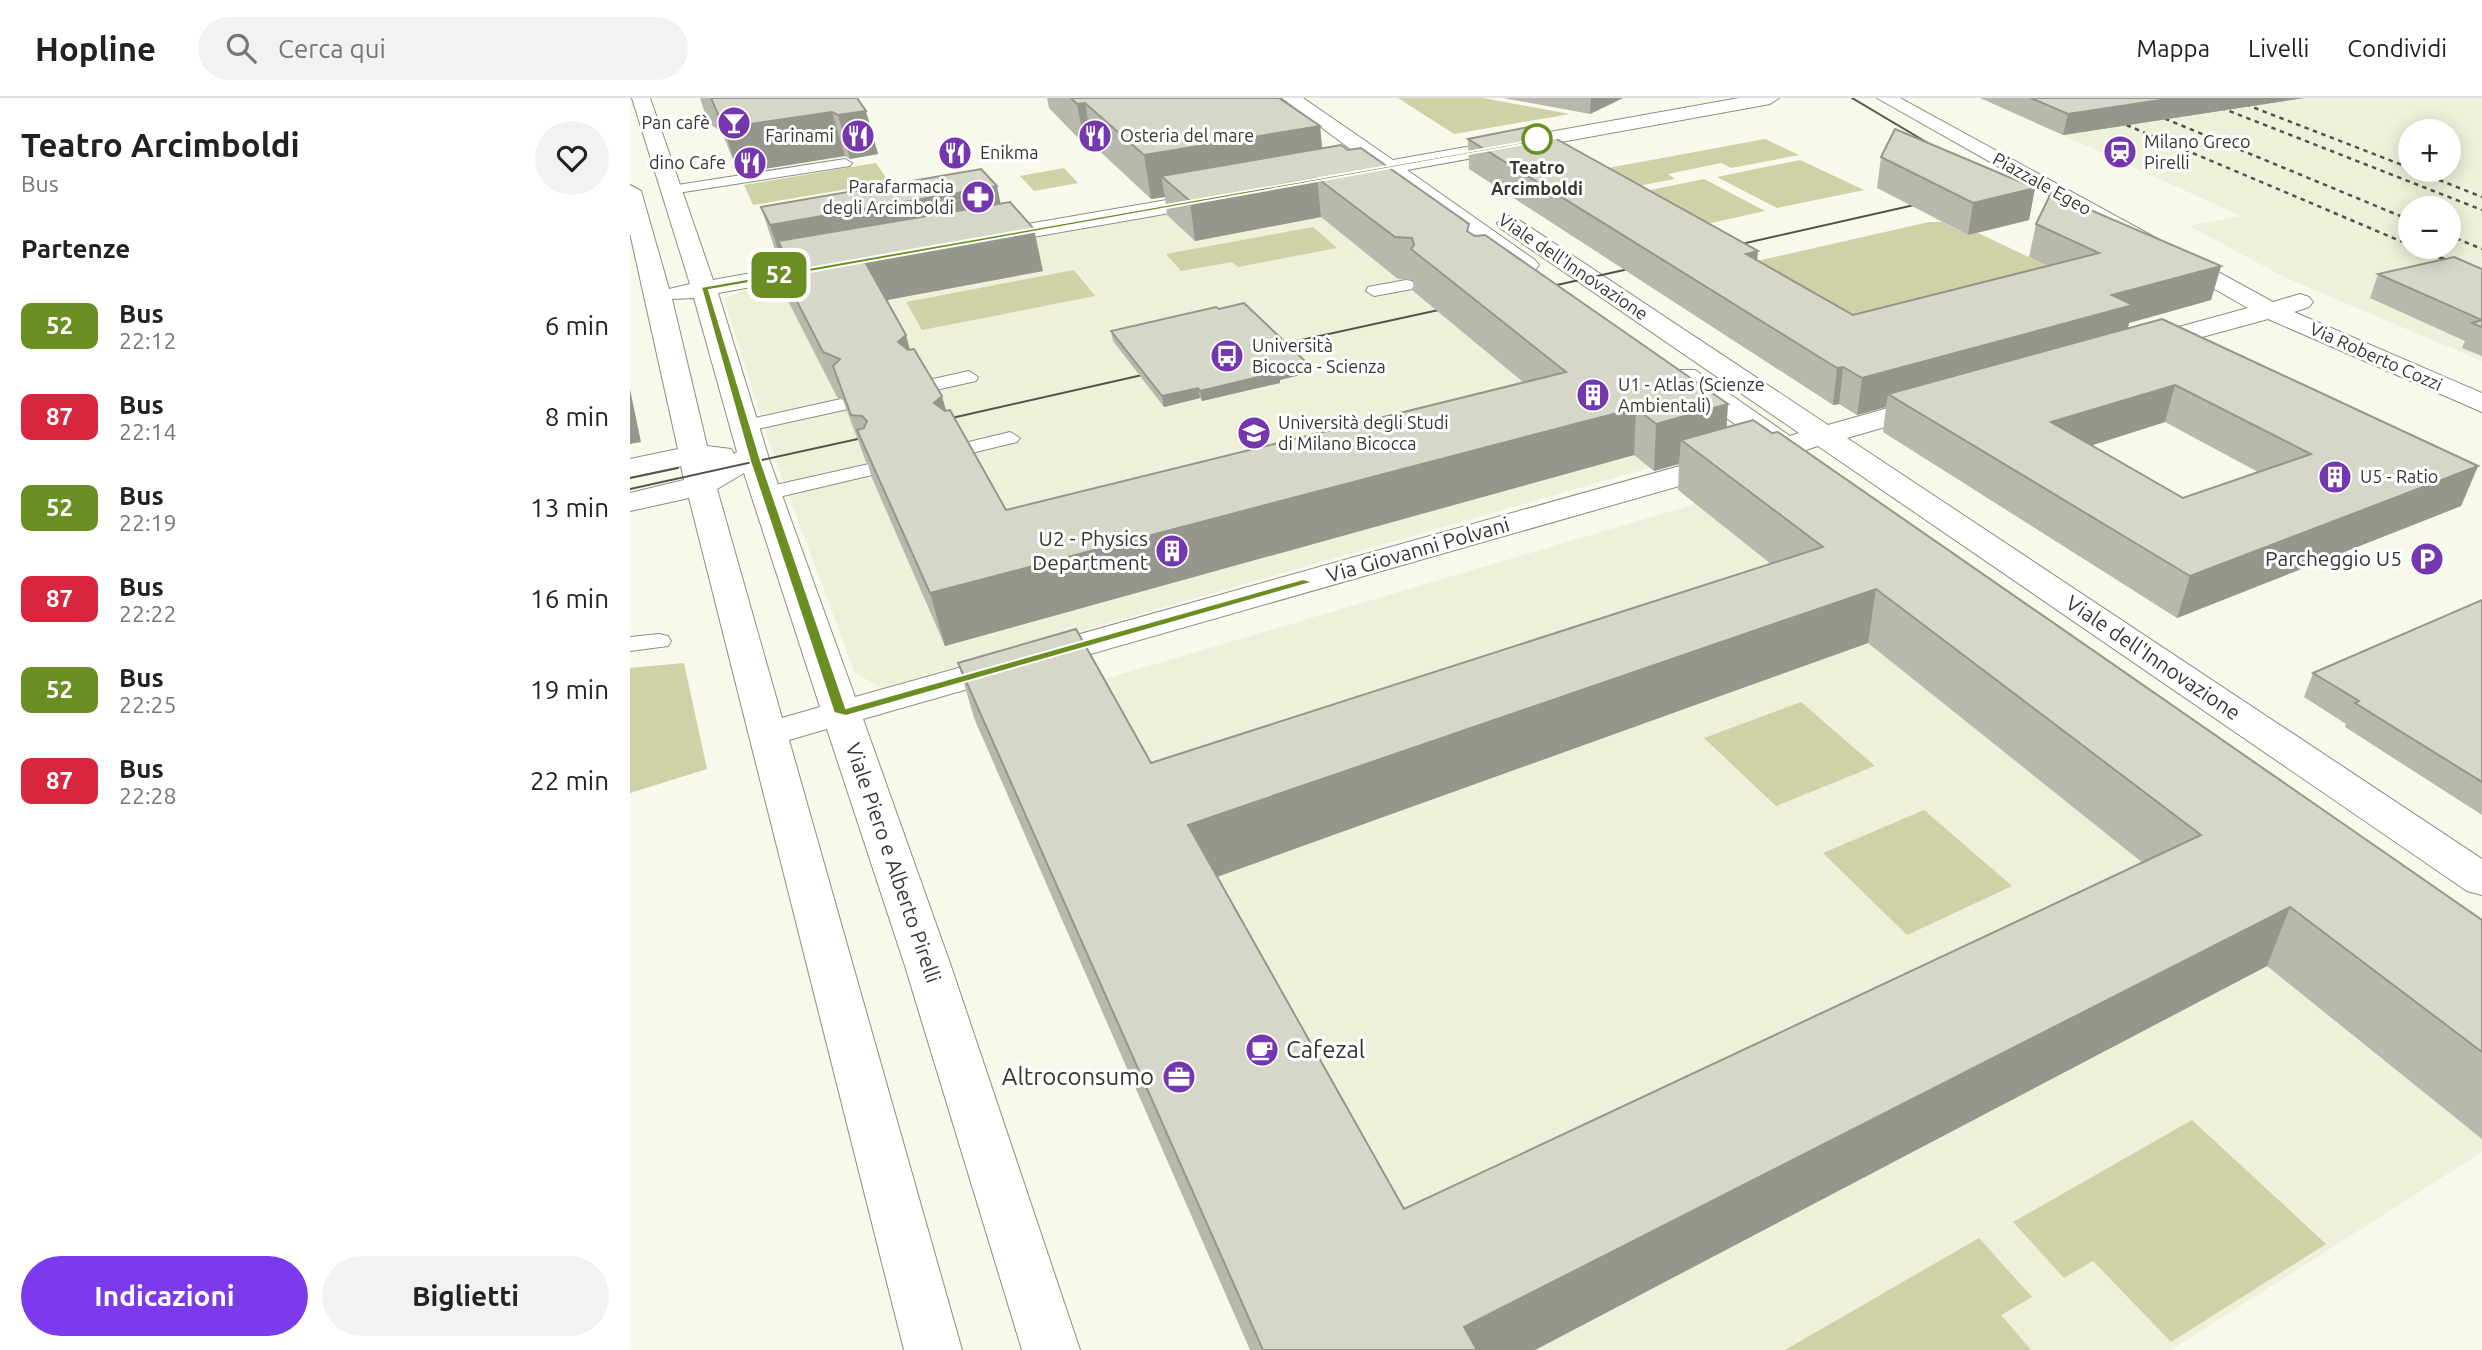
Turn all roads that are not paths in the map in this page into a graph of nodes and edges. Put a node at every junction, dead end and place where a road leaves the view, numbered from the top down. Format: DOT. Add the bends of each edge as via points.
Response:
graph roads {
  1 [pos="641,98"];
  2 [pos="1291,98"];
  3 [pos="1324,98"];
  4 [pos="1770,98"];
  5 [pos="1886,98"];
  6 [pos="1921,98"];
  7 [pos="1417,161"];
  8 [pos="845,163"];
  9 [pos="1387,167"];
  10 [pos="1359,173"];
  11 [pos="1456,187"];
  12 [pos="671,190"];
  13 [pos="630,191"];
  14 [pos="1245,193"];
  15 [pos="1488,210"];
  16 [pos="958,244"];
  17 [pos="850,263"];
  18 [pos="1406,285"];
  19 [pos="704,289"];
  20 [pos="1374,291"];
  21 [pos="659,296"];
  22 [pos="2300,302"];
  23 [pos="2271,310"];
  24 [pos="1607,321"];
  25 [pos="2110,355"];
  26 [pos="1662,360"];
  27 [pos="969,377"];
  28 [pos="2482,380"];
  29 [pos="922,387"];
  30 [pos="1964,396"];
  31 [pos="2482,403"];
  32 [pos="841,405"];
  33 [pos="1823,436"];
  34 [pos="1010,438"];
  35 [pos="749,441"];
  36 [pos="1785,446"];
  37 [pos="959,450"];
  38 [pos="630,468"];
  39 [pos="698,470"];
  40 [pos="869,470"];
  41 [pos="1836,482"];
  42 [pos="766,494"];
  43 [pos="630,502"];
  44 [pos="659,641"];
  45 [pos="630,644"];
  46 [pos="841,713"];
  47 [pos="768,734"];
  48 [pos="2482,880"];
  49 [pos="933,1350"];
  50 [pos="1051,1350"];
  1 -- 12 [label="street, Viale Piero e Alberto Pirelli"];
  2 -- 9 [label="street, Viale dell'Innovazione"];
  3 -- 7 [label="street"];
  4 -- 7 [label="street"];
  5 -- 23 [label="street, Piazzale Egeo"];
  6 -- 22 [label="street, Piazzale Egeo"];
  7 -- 9 [label="street"];
  7 -- 11 [label="street"];
  8 -- 12 [label="lane"];
  9 -- 10 [label="street"];
  9 -- 24 [label="street, Viale dell'Innovazione" via="1512,263 1551,282"];
  12 -- 19 [label="street, Viale Piero e Alberto Pirelli"];
  13 -- 21 [label="street"];
  14 -- 16 [label="street"];
  15 -- 33 [label="street, Viale dell'Innovazione"];
  17 -- 19 [label="street"];
  18 -- 20 [label="lane"];
  19 -- 21 [label="street"];
  19 -- 35 [label="street, Viale Piero e Alberto Pirelli"];
  21 -- 39 [label="street"];
  22 -- 23 [label="street"];
  22 -- 28 [label="street, Via Roberto Cozzi"];
  23 -- 25 [label="street"];
  23 -- 31 [label="street, Via Roberto Cozzi"];
  26 -- 36 [label="street"];
  27 -- 29 [label="lane"];
  30 -- 33 [label="street"];
  32 -- 35 [label="lane"];
  33 -- 36 [label="street"];
  33 -- 48 [label="street, Viale dell'Innovazione"];
  34 -- 37 [label="lane"];
  35 -- 39 [label="street"];
  35 -- 42 [label="street, Viale Piero e Alberto Pirelli"];
  36 -- 41 [label="street"];
  36 -- 46 [label="street, Via Giovanni Polvani"];
  38 -- 39 [label="street"];
  39 -- 43 [label="street"];
  39 -- 47 [label="street"];
  40 -- 42 [label="lane"];
  42 -- 46 [label="street, Viale Piero e Alberto Pirelli"];
  44 -- 45 [label="lane"];
  46 -- 47 [label="street, Via Giovanni Polvani"];
  46 -- 50 [label="street, Viale Piero e Alberto Pirelli"];
  47 -- 49 [label="street"];
}
